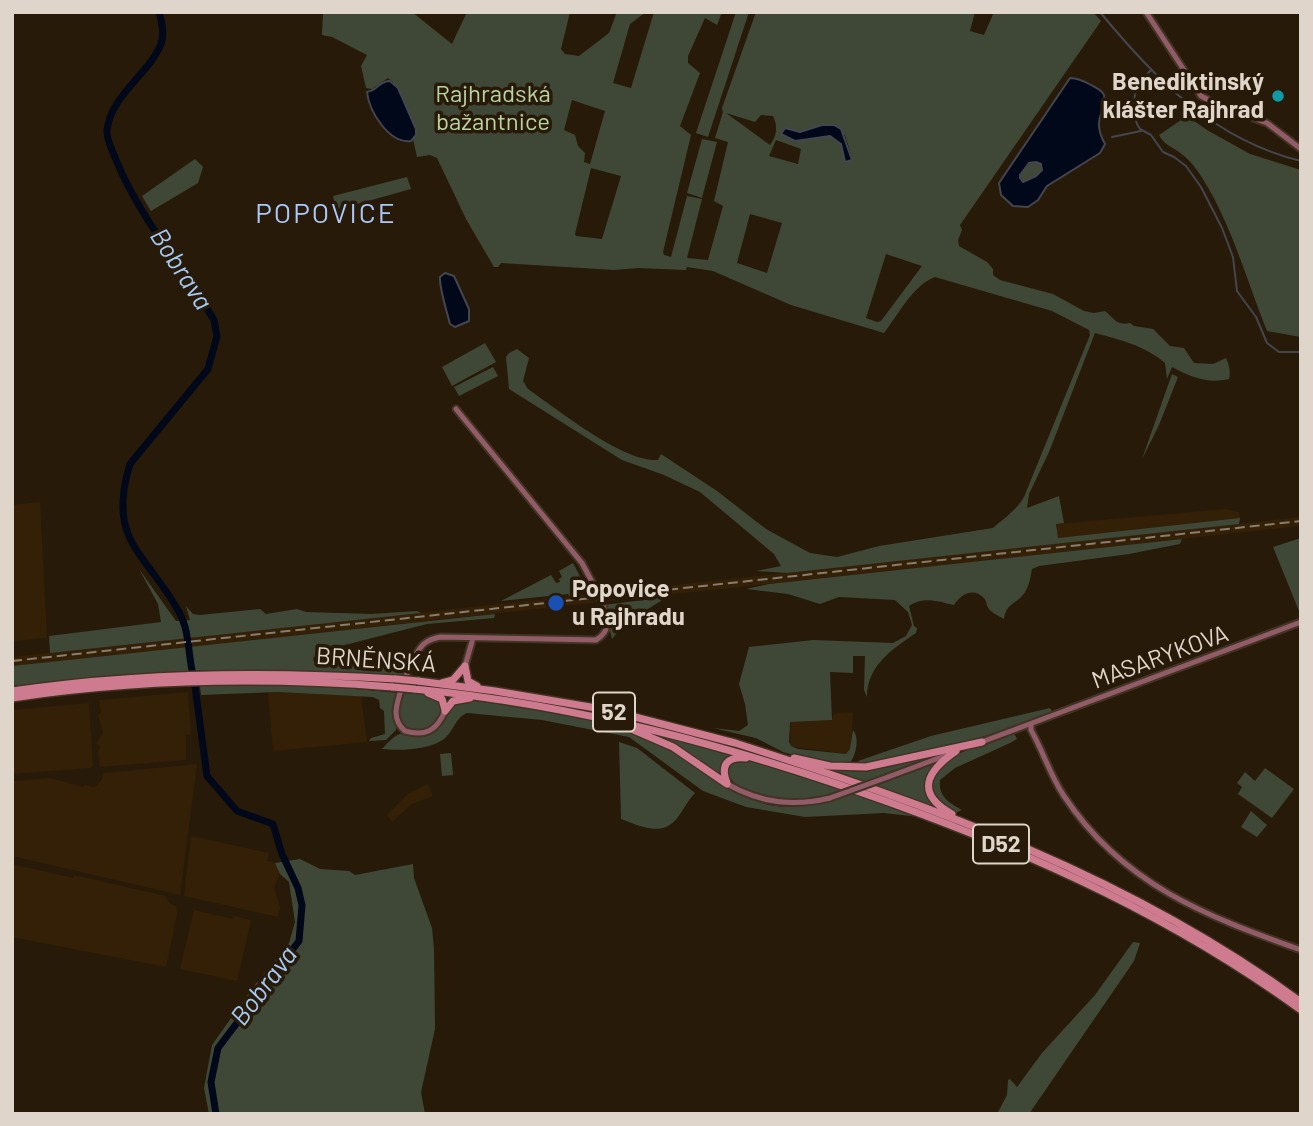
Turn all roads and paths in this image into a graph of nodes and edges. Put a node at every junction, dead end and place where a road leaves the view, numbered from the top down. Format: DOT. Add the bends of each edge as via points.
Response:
graph roads {
  1 [pos="1146,12"];
  2 [pos="1301,149"];
  3 [pos="456,409"];
  4 [pos="1301,622"];
  5 [pos="473,638"];
  6 [pos="465,666"];
  7 [pos="184,679"];
  8 [pos="438,684"];
  9 [pos="416,685"];
  10 [pos="12,691"];
  11 [pos="495,691"];
  12 [pos="487,696"];
  13 [pos="12,698"];
  14 [pos="445,711"];
  15 [pos="596,716"];
  16 [pos="1029,727"];
  17 [pos="732,742"];
  18 [pos="982,742"];
  19 [pos="956,751"];
  20 [pos="763,759"];
  21 [pos="727,784"];
  22 [pos="977,827"];
  23 [pos="1142,907"];
  24 [pos="1301,950"];
  25 [pos="1301,1002"];
  26 [pos="1301,1010"];
  1 -- 2 [label="street" via="1200,96 1267,123"];
  3 -- 5 [label="street, bridge" via="582,563 598,593 607,626 596,640"];
  4 -- 16 [label="street, MASARYKOVA"];
  5 -- 6 [label="street"];
  5 -- 14 [label="street" via="438,638 422,646 396,716 403,730 415,734 435,729"];
  6 -- 8 [label="highway" via="453,680"];
  6 -- 11 [label="highway" via="469,682"];
  7 -- 9 [label="highway, BRNĚNSKÁ / 52, bridge" via="324,675"];
  7 -- 10 [label="highway, BRNĚNSKÁ / 52" via="113,679"];
  7 -- 13 [label="highway, BRNĚNSKÁ / 52"];
  8 -- 9 [label="highway, BRNĚNSKÁ / 52"];
  8 -- 11 [label="highway, BRNĚNSKÁ / 52"];
  9 -- 12 [label="highway, BRNĚNSKÁ / 52"];
  9 -- 14 [label="highway" via="440,698"];
  11 -- 17 [label="highway, BRNĚNSKÁ / 52" via="608,710"];
  12 -- 14 [label="highway" via="456,699"];
  12 -- 15 [label="highway, BRNĚNSKÁ / 52"];
  15 -- 20 [label="highway, D52"];
  15 -- 21 [label="highway" via="662,741"];
  16 -- 18 [label="street, MASARYKOVA"];
  16 -- 24 [label="street" via="1074,810 1118,858 1175,899"];
  17 -- 18 [label="highway" via="855,768"];
  17 -- 22 [label="highway, D52"];
  18 -- 19 [label="street, MASARYKOVA"];
  19 -- 21 [label="street, MASARYKOVA, bridge" via="830,798 800,804 756,798"];
  19 -- 22 [label="highway" via="933,771 930,792 941,807"];
  20 -- 21 [label="highway" via="728,760 723,772"];
  20 -- 23 [label="highway, D52" via="981,836"];
  22 -- 23 [label="highway, D52" via="1063,863"];
  23 -- 25 [label="highway, D52" via="1222,949"];
  23 -- 26 [label="highway, D52"];
}
